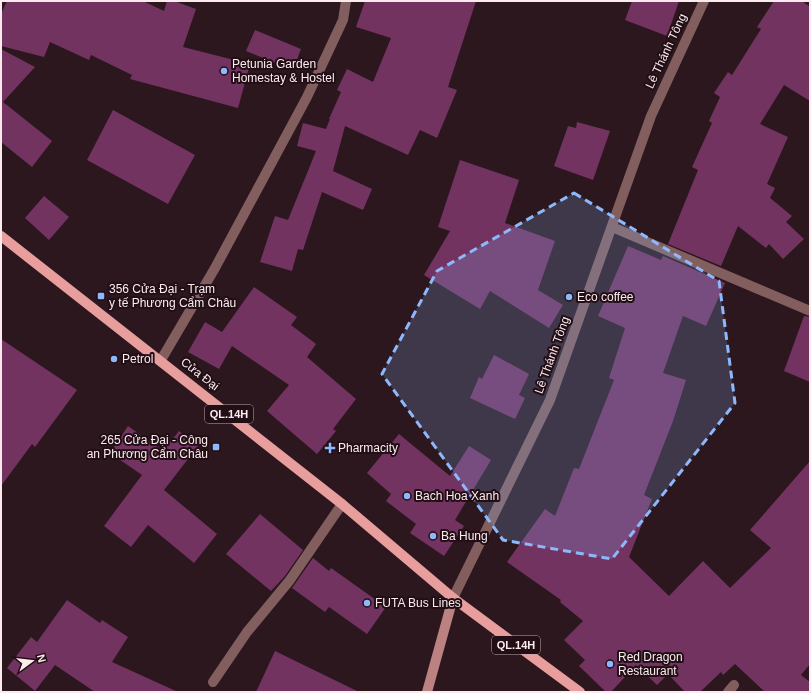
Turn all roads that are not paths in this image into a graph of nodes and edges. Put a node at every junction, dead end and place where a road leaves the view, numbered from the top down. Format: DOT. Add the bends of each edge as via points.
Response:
graph roads {
  1 [pos="346,1"];
  2 [pos="704,1"];
  3 [pos="612,227"];
  4 [pos="1,236"];
  5 [pos="810,311"];
  6 [pos="161,360"];
  7 [pos="342,504"];
  8 [pos="453,598"];
  9 [pos="213,682"];
  10 [pos="427,692"];
  11 [pos="580,692"];
  1 -- 6 [label="street" via="343,20 307,98 215,268"];
  2 -- 3 [label="street, Lê Thánh Tông" via="651,116"];
  3 -- 5 [label="street"];
  3 -- 8 [label="street, Lê Thánh Tông" via="550,400"];
  4 -- 6 [label="main road, Cửa Đại / QL.14H"];
  6 -- 7 [label="main road, Cửa Đại / QL.14H"];
  7 -- 8 [label="main road, Cửa Đại / QL.14H"];
  7 -- 9 [label="street" via="290,580 247,632"];
  8 -- 10 [label="street, Lê Thánh Tông"];
  8 -- 11 [label="main road, QL.14H"];
}
